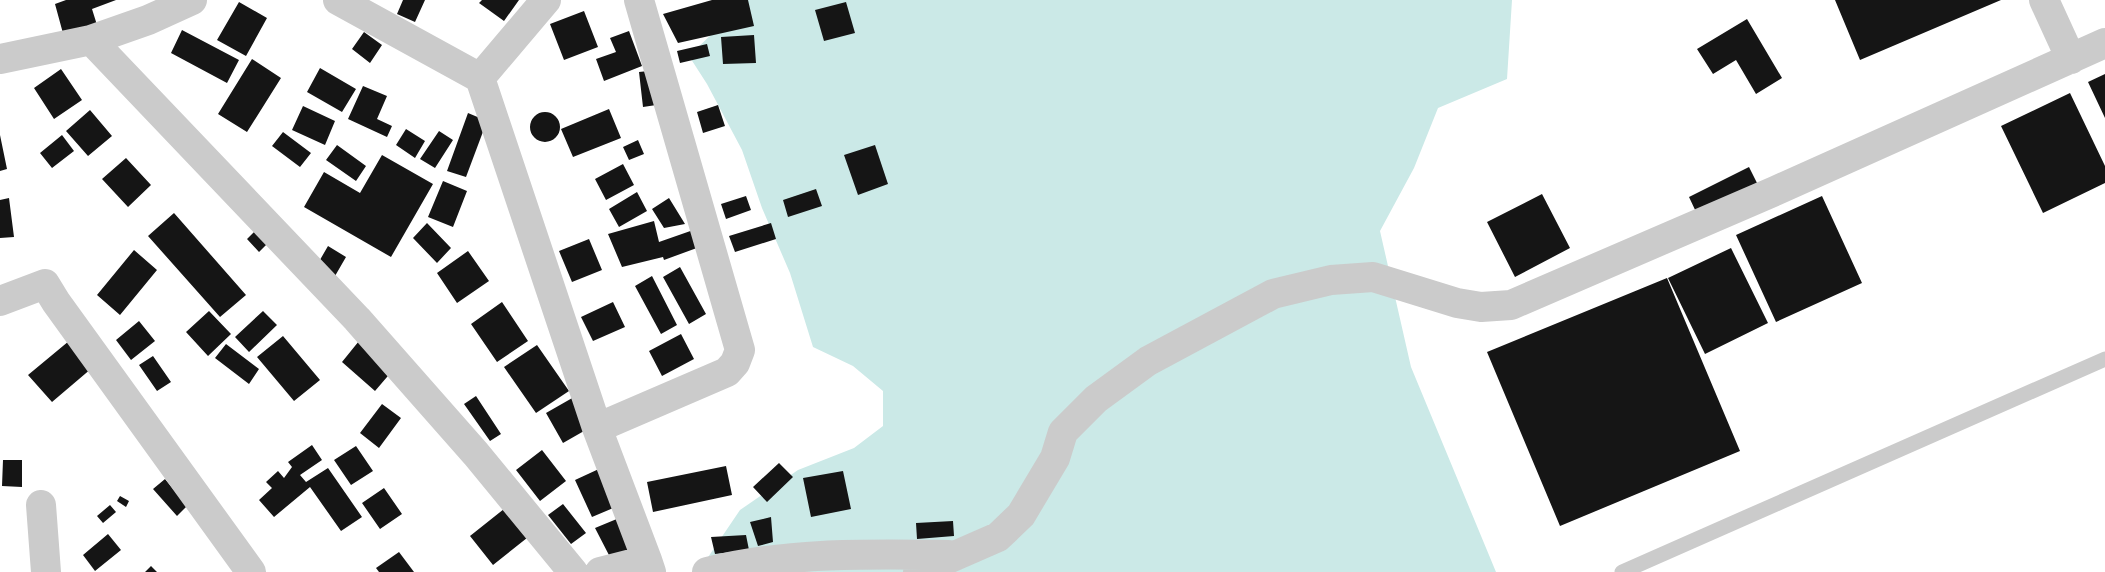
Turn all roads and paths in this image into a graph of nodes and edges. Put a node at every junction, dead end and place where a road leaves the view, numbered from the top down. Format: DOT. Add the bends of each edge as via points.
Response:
graph roads {
  1 [pos="338,0"];
  2 [pos="546,0"];
  3 [pos="639,0"];
  4 [pos="2044,0"];
  5 [pos="188,2"];
  6 [pos="92,40"];
  7 [pos="2105,43"];
  8 [pos="2071,58"];
  9 [pos="0,59"];
  10 [pos="480,78"];
  11 [pos="0,301"];
  12 [pos="2105,359"];
  13 [pos="597,428"];
  14 [pos="41,505"];
  15 [pos="957,555"];
  16 [pos="649,566"];
  17 [pos="46,572"];
  18 [pos="251,572"];
  19 [pos="573,572"];
  20 [pos="600,572"];
  21 [pos="707,572"];
  22 [pos="918,572"];
  23 [pos="1622,572"];
  1 -- 10 [label="street"];
  2 -- 10 [label="street"];
  3 -- 13 [label="street" via="740,350 727,372"];
  4 -- 8 [label="street"];
  5 -- 6 [label="street"];
  6 -- 9 [label="street"];
  6 -- 19 [label="street" via="357,318 476,453"];
  7 -- 8 [label="street"];
  8 -- 15 [label="street" via="1511,305 1481,307 1457,303 1373,278 1331,280 1273,294 1149,361 1096,399 1063,432 1055,458 1021,515 998,537"];
  10 -- 13 [label="street"];
  11 -- 18 [label="street" via="45,284"];
  12 -- 23 [label="lane"];
  13 -- 16 [label="street"];
  14 -- 17 [label="street"];
  15 -- 21 [label="street" via="821,554 749,561"];
  15 -- 22 [label="street"];
  16 -- 20 [label="street"];
}
